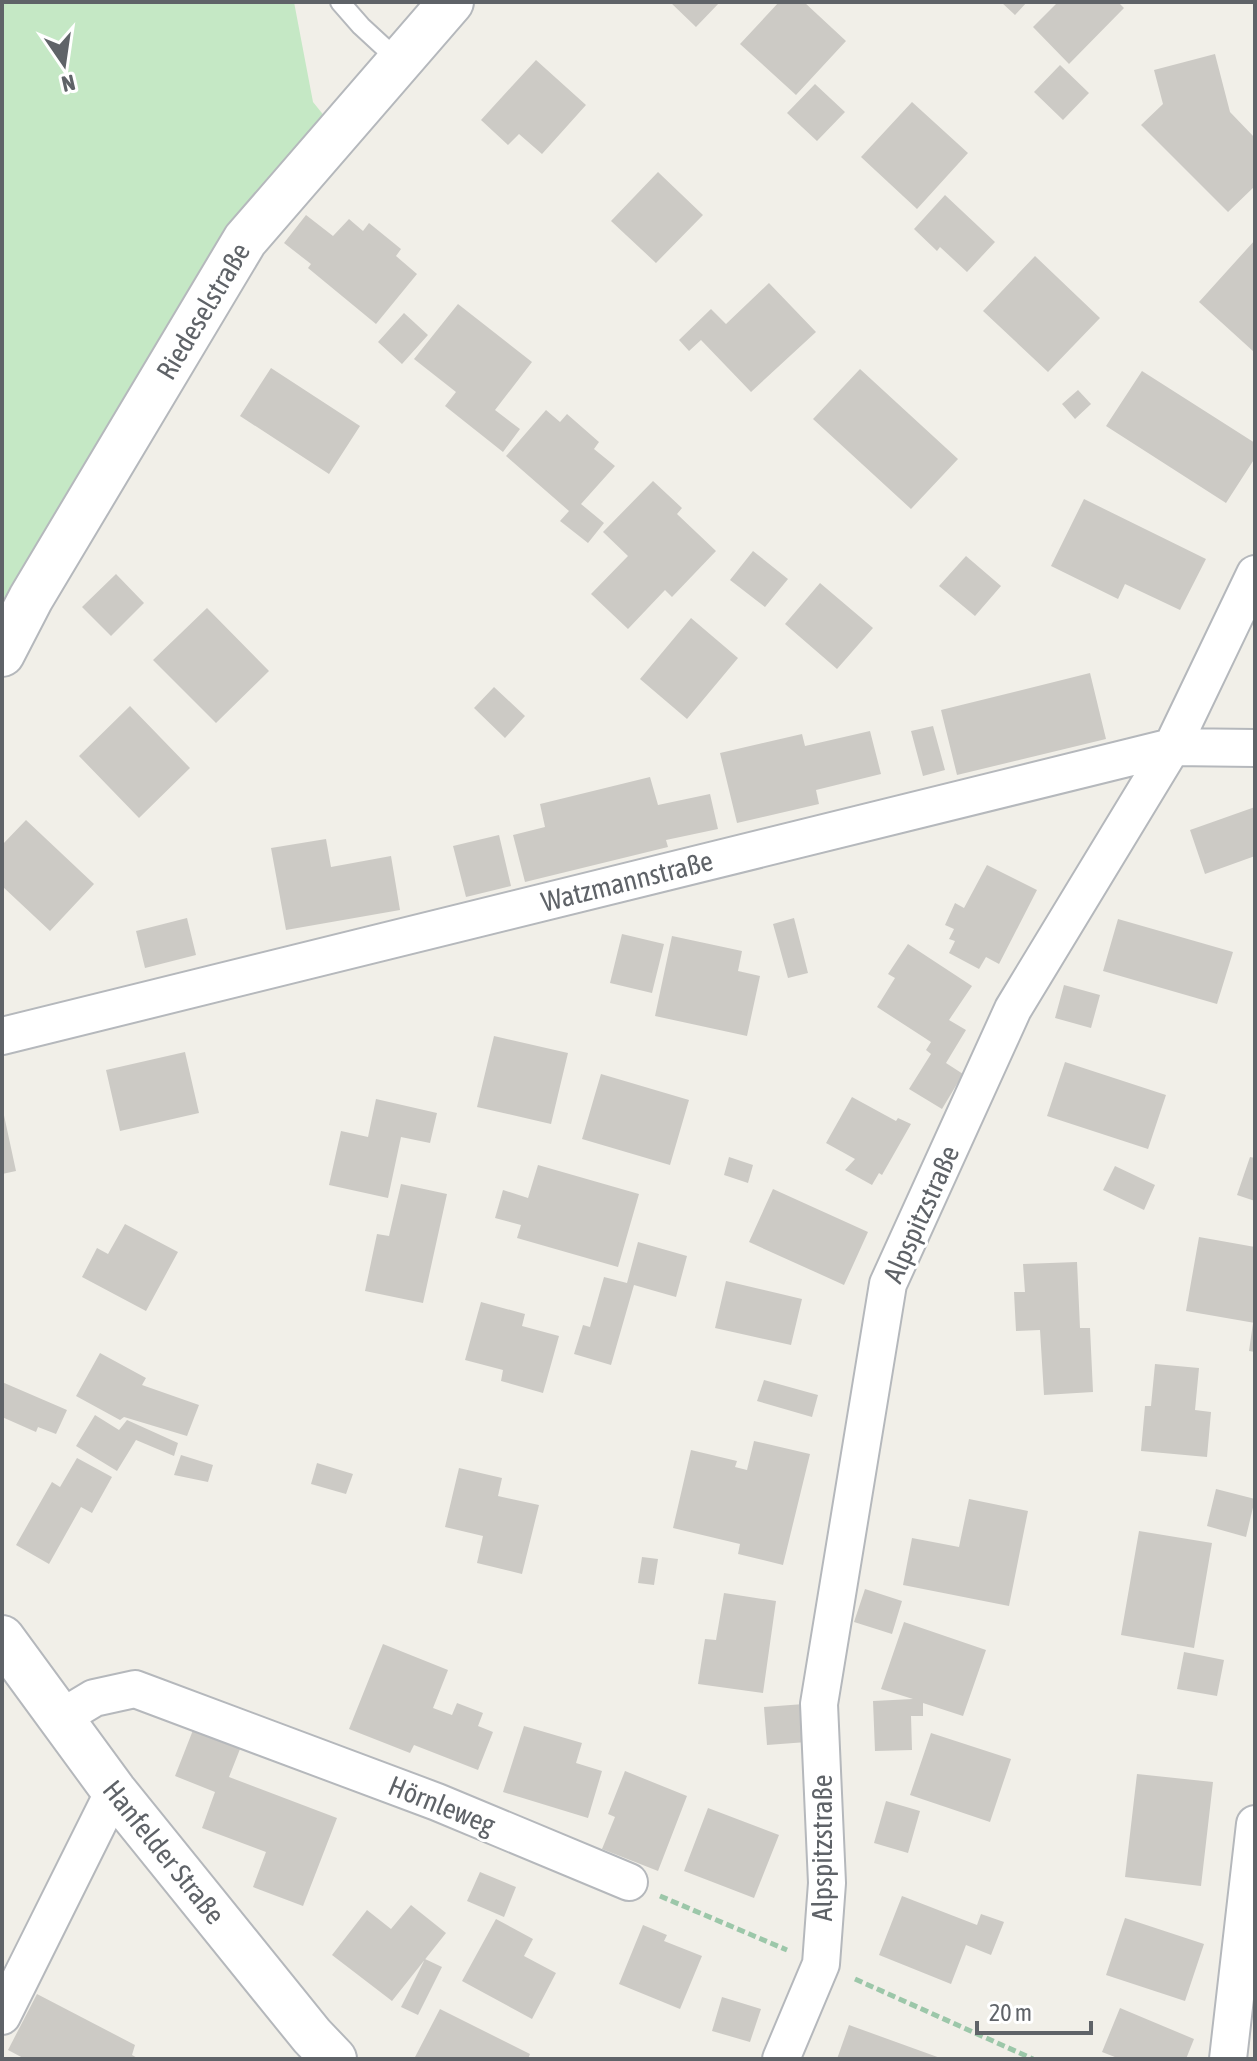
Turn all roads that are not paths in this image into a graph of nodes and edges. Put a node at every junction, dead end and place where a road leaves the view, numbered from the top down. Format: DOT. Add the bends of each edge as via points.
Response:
graph roads {
  1 [pos="340,2"];
  2 [pos="451,2"];
  3 [pos="400,62"];
  4 [pos="1255,574"];
  5 [pos="2,654"];
  6 [pos="1172,747"];
  7 [pos="1255,748"];
  8 [pos="2,1036"];
  9 [pos="2,1638"];
  10 [pos="59,1719"];
  11 [pos="114,1791"];
  12 [pos="1255,1824"];
  13 [pos="629,1882"];
  14 [pos="2,2016"];
  15 [pos="334,2059"];
  16 [pos="781,2059"];
  17 [pos="1228,2059"];
  1 -- 3 [label="lane"];
  2 -- 3 [label="street, Riedeselstraße"];
  3 -- 5 [label="street, Riedeselstraße" via="245,240"];
  4 -- 6 [label="street, Alpspitzstraße"];
  6 -- 7 [label="street, Watzmannstraße"];
  6 -- 8 [label="street, Watzmannstraße"];
  6 -- 16 [label="street, Alpspitzstraße" via="1013,1009 888,1284 819,1704 827,1883 821,1964"];
  9 -- 10 [label="street, Hanfelder Straße"];
  10 -- 11 [label="street, Hanfelder Straße"];
  10 -- 13 [label="street, Hörnleweg" via="94,1698 135,1689 437,1802"];
  11 -- 14 [label="street"];
  11 -- 15 [label="street, Hanfelder Straße"];
  12 -- 17 [label="street"];
}
